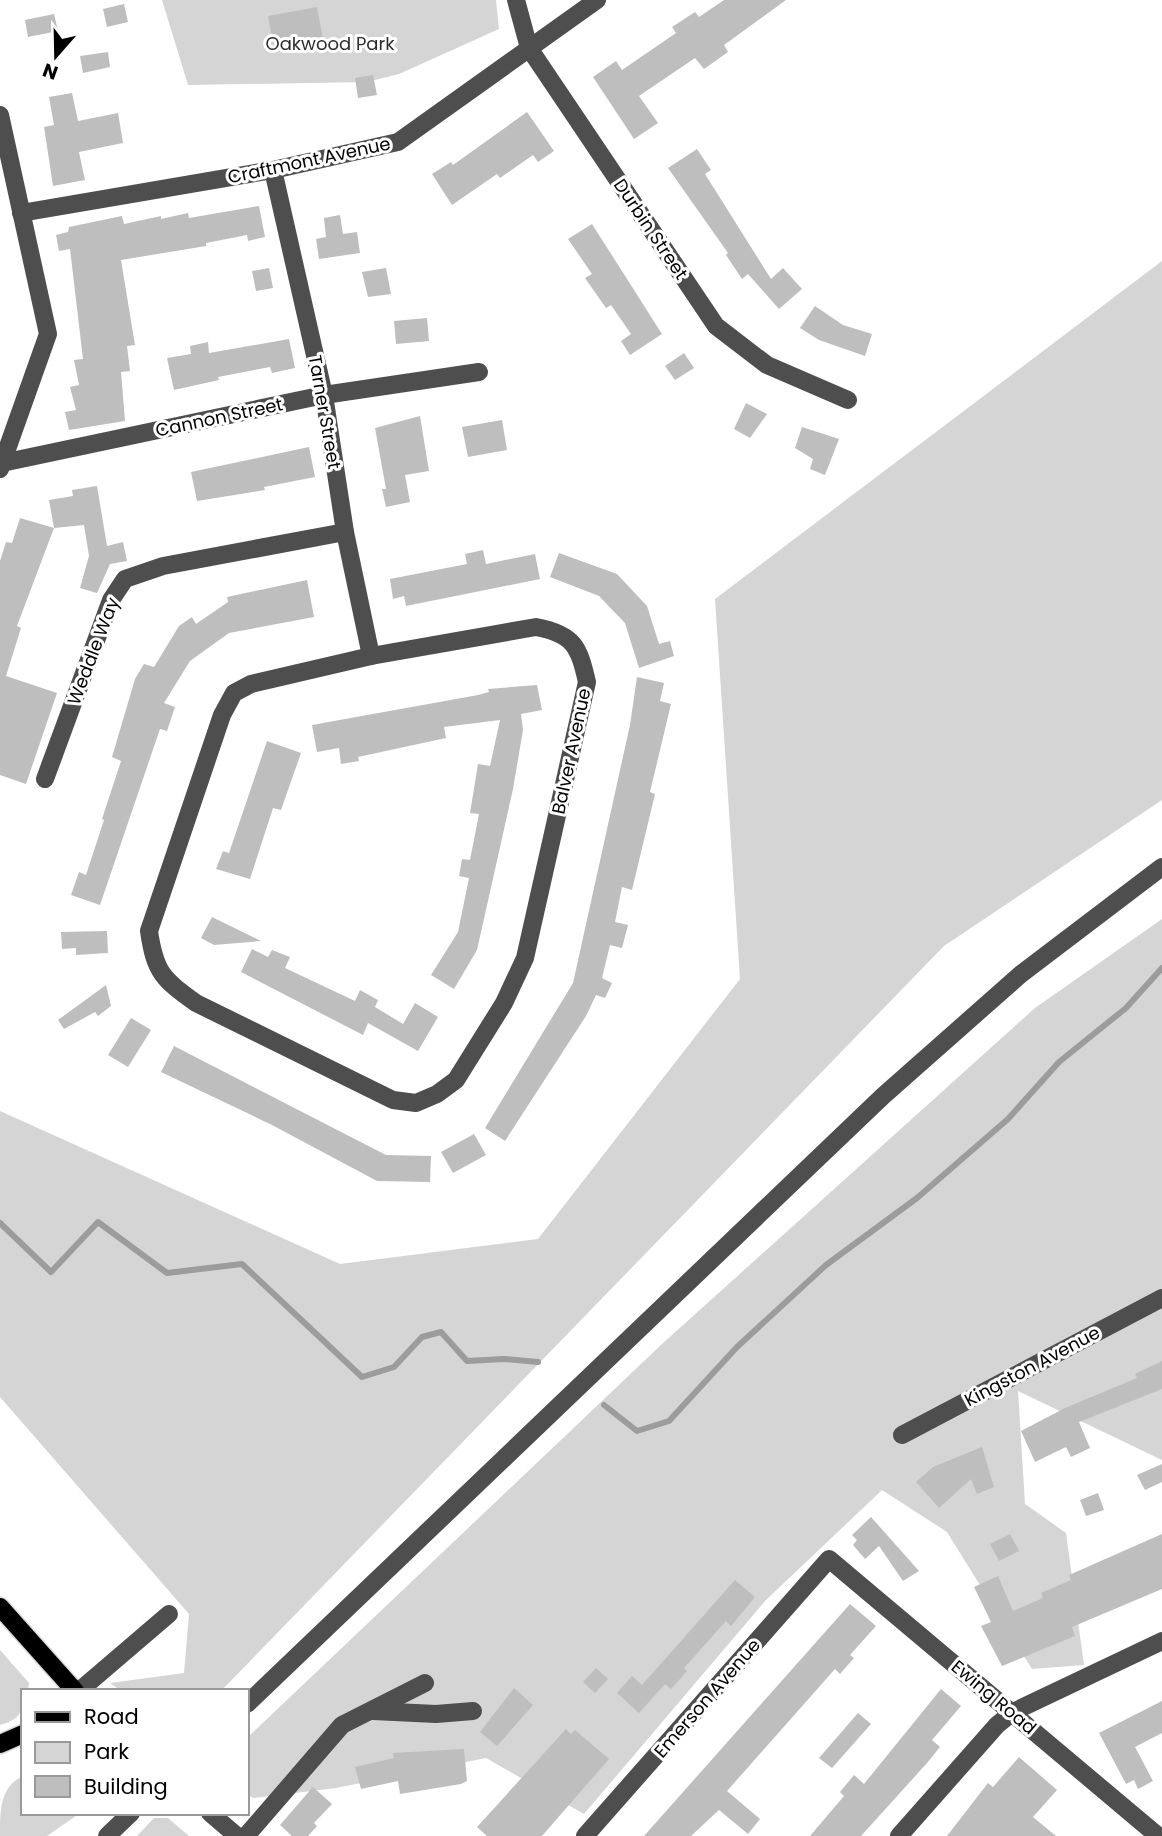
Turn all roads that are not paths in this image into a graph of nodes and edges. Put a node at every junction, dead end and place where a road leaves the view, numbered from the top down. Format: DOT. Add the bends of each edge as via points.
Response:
graph roads {
  1 [pos="516,0"];
  2 [pos="597,0"];
  3 [pos="528,48"];
  4 [pos="0,115"];
  5 [pos="273,170"];
  6 [pos="21,213"];
  7 [pos="479,372"];
  8 [pos="324,395"];
  9 [pos="848,400"];
  10 [pos="1,466"];
  11 [pos="345,532"];
  12 [pos="371,656"];
  13 [pos="45,779"];
  14 [pos="1162,867"];
  15 [pos="1162,1298"];
  16 [pos="902,1435"];
  17 [pos="829,1559"];
  18 [pos="0,1607"];
  19 [pos="169,1614"];
  20 [pos="1162,1641"];
  21 [pos="425,1683"];
  22 [pos="75,1689"];
  23 [pos="79,1689"];
  24 [pos="248,1703"];
  25 [pos="370,1711"];
  26 [pos="473,1711"];
  27 [pos="1013,1712"];
  28 [pos="21,1735"];
  29 [pos="0,1744"];
  30 [pos="129,1815"];
  31 [pos="216,1818"];
  32 [pos="107,1836"];
  33 [pos="237,1836"];
  34 [pos="246,1836"];
  35 [pos="585,1836"];
  36 [pos="899,1836"];
  37 [pos="1158,1836"];
  1 -- 3 [label="street, Durbin Street"];
  2 -- 3 [label="street, Craftmont Avenue"];
  3 -- 5 [label="street, Craftmont Avenue" via="398,142"];
  3 -- 9 [label="street, Durbin Street" via="716,326 766,365"];
  4 -- 6 [label="street"];
  5 -- 6 [label="street, Craftmont Avenue"];
  5 -- 8 [label="street, Tarner Street"];
  6 -- 10 [label="street" via="48,334"];
  7 -- 8 [label="street, Cannon Street"];
  8 -- 10 [label="street, Cannon Street"];
  8 -- 11 [label="street, Tarner Street"];
  11 -- 12 [label="street, Tarner Street"];
  11 -- 13 [label="street, Weddle Way" via="163,566 125,579 111,600"];
  12 -- 12 [label="street, Balver Avenue" via="537,627 561,631 581,653 587,682 525,958 505,1003 456,1080 416,1103 393,1100 196,1003 160,971 153,960 149,931 222,715 234,693 251,684"];
  14 -- 24 [label="street" via="1021,974 883,1096"];
  15 -- 16 [label="street, Kingston Avenue"];
  17 -- 27 [label="street, Ewing Road"];
  17 -- 35 [label="street, Emerson Avenue"];
  18 -- 22 [label="main road"];
  19 -- 23 [label="street"];
  20 -- 27 [label="street"];
  21 -- 25 [label="street"];
  25 -- 26 [label="street"];
  25 -- 34 [label="street" via="342,1725"];
  27 -- 36 [label="street"];
  27 -- 37 [label="street, Ewing Road"];
  28 -- 29 [label="main road"];
  30 -- 32 [label="street"];
  31 -- 33 [label="street"];
}
